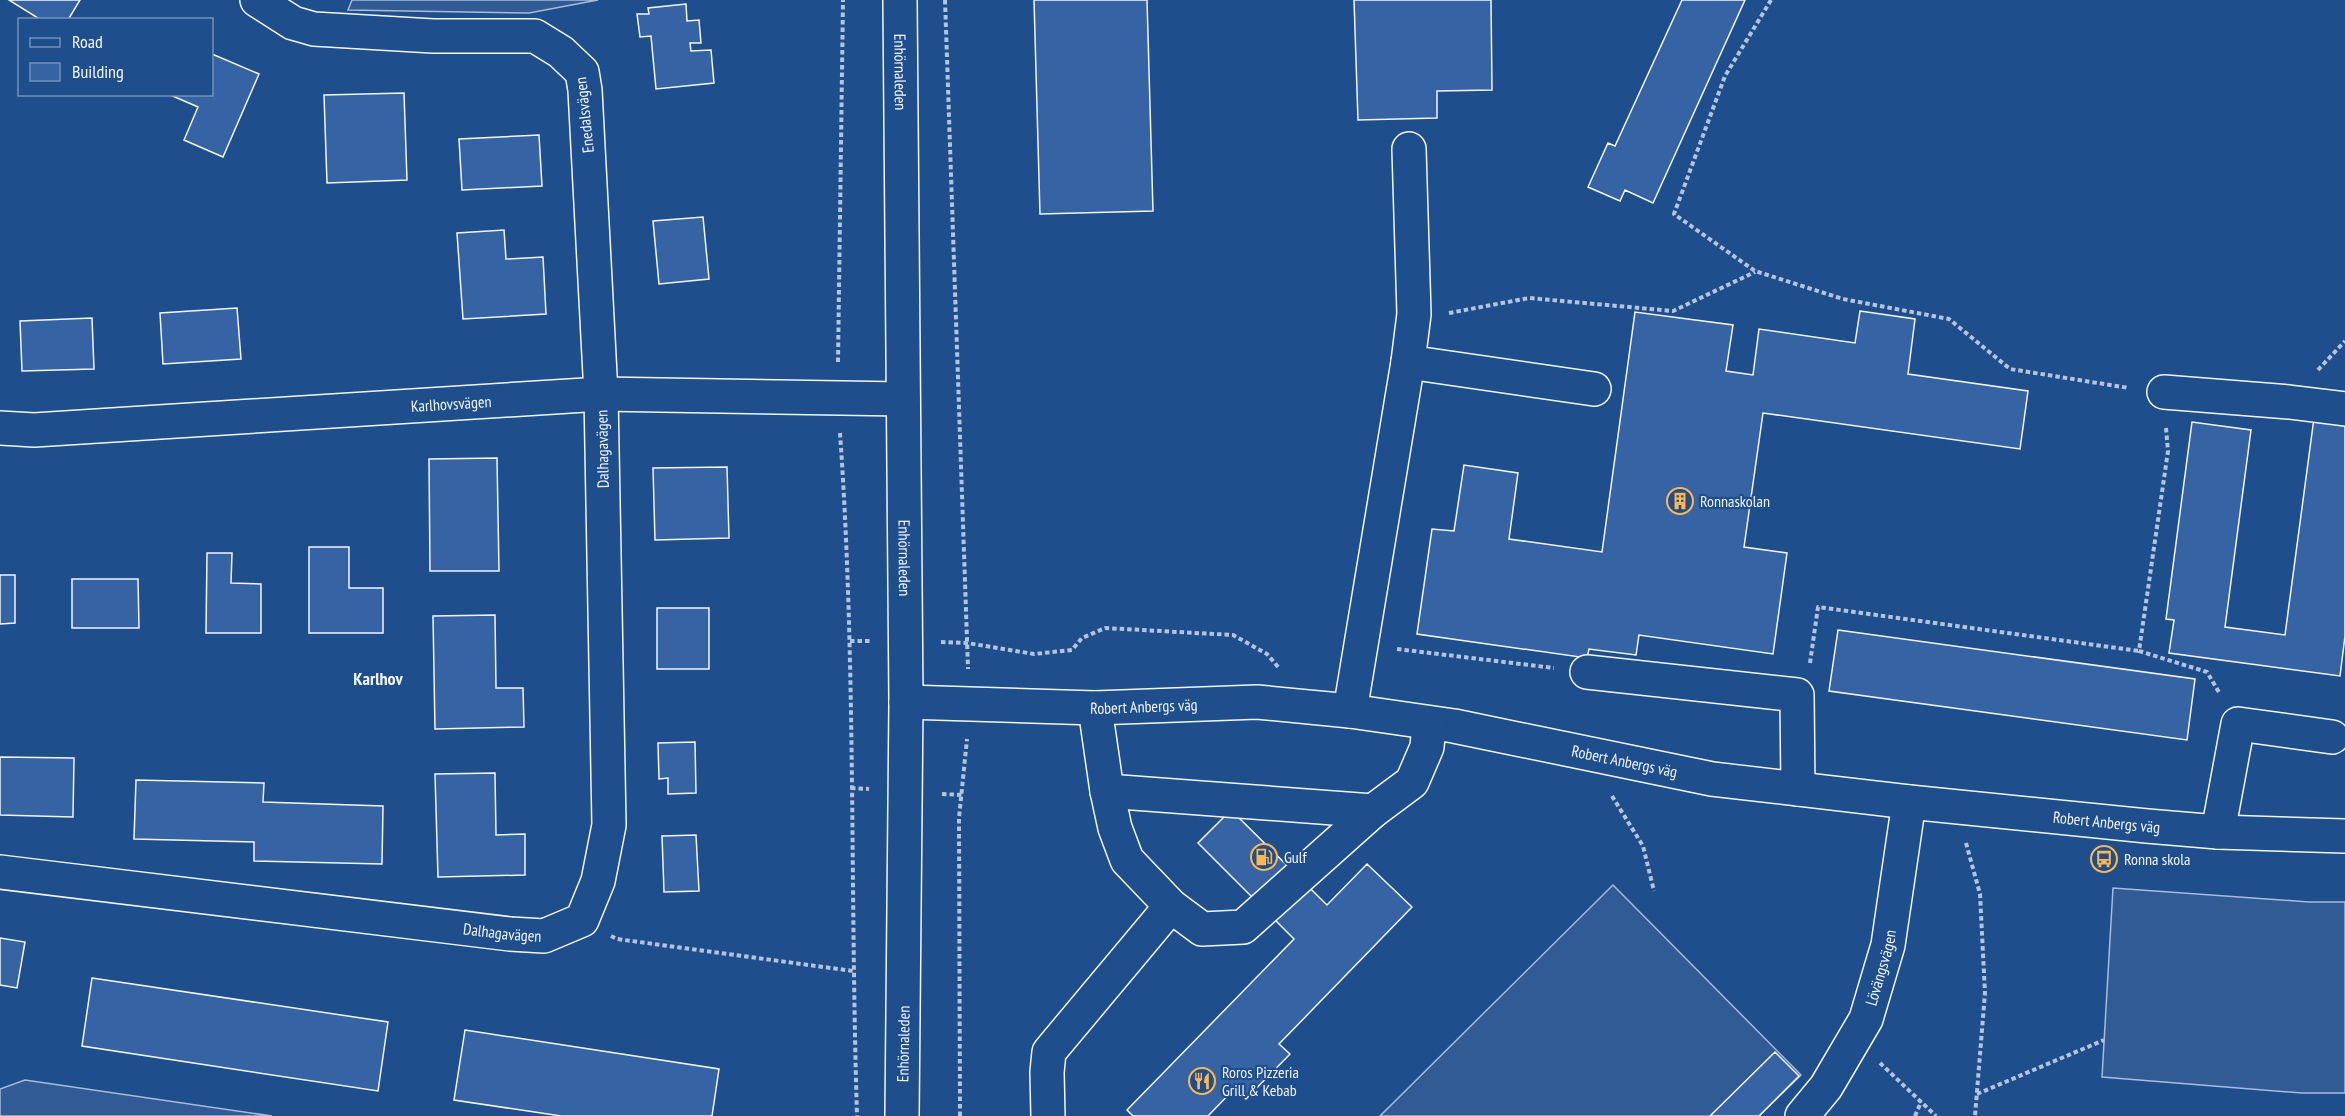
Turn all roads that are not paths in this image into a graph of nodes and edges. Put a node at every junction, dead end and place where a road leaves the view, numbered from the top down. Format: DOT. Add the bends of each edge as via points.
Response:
graph roads {
  1 [pos="257,0"];
  2 [pos="900,0"];
  3 [pos="1409,149"];
  4 [pos="1408,362"];
  5 [pos="1594,389"];
  6 [pos="2164,392"];
  7 [pos="601,394"];
  8 [pos="903,399"];
  9 [pos="2345,409"];
  10 [pos="0,428"];
  11 [pos="1587,672"];
  12 [pos="906,702"];
  13 [pos="1095,708"];
  14 [pos="1350,711"];
  15 [pos="1429,723"];
  16 [pos="2332,737"];
  17 [pos="1798,789"];
  18 [pos="1107,791"];
  19 [pos="1909,802"];
  20 [pos="1373,811"];
  21 [pos="2218,832"];
  22 [pos="2345,836"];
  23 [pos="0,872"];
  24 [pos="1171,906"];
  25 [pos="902,1116"];
  26 [pos="1048,1116"];
  27 [pos="1802,1116"];
  1 -- 7 [label="street, Enedalsvägen" via="293,23 314,29 433,36 535,36 561,52 582,72"];
  2 -- 8 [label="street, Enhörnaleden"];
  3 -- 4 [label="street" via="1413,320"];
  4 -- 5 [label="street"];
  4 -- 14 [label="street"];
  6 -- 9 [label="street"];
  7 -- 8 [label="street, Karlhovsvägen"];
  7 -- 10 [label="street, Karlhovsvägen" via="34,430"];
  7 -- 23 [label="street, Dalhagavägen" via="609,825 598,881 582,920 544,936 510,934"];
  8 -- 12 [label="street, Enhörnaleden"];
  11 -- 17 [label="street" via="1797,695"];
  12 -- 13 [label="street, Robert Anbergs väg"];
  12 -- 25 [label="street, Enhörnaleden"];
  13 -- 14 [label="street, Robert Anbergs väg" via="1257,702"];
  13 -- 18 [label="street"];
  14 -- 15 [label="street, Robert Anbergs väg"];
  15 -- 17 [label="street, Robert Anbergs väg" via="1712,779"];
  15 -- 20 [label="street" via="1427,747 1412,782"];
  16 -- 21 [label="street" via="2238,724"];
  17 -- 19 [label="street, Robert Anbergs väg"];
  18 -- 20 [label="street"];
  18 -- 24 [label="street" via="1127,860"];
  19 -- 21 [label="street, Robert Anbergs väg"];
  19 -- 27 [label="street, Lövängsvägen" via="1888,945 1866,1019 1826,1087"];
  20 -- 24 [label="street" via="1243,927 1202,929"];
  21 -- 22 [label="street, Robert Anbergs väg"];
  24 -- 26 [label="street" via="1049,1052"];
}
